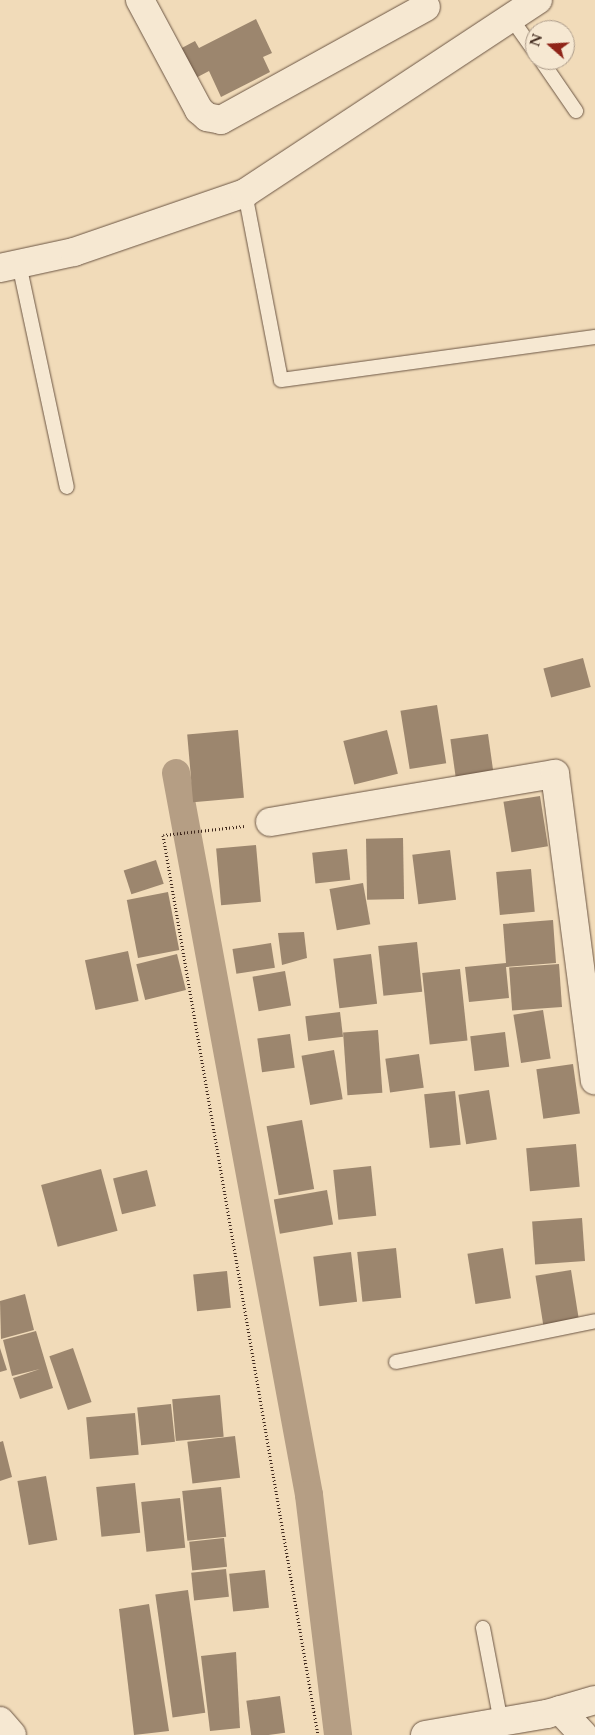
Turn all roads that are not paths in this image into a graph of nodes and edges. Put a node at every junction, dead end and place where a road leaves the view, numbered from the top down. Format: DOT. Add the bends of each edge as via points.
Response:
graph roads {
  1 [pos="140,0"];
  2 [pos="538,0"];
  3 [pos="426,7"];
  4 [pos="511,18"];
  5 [pos="525,38"];
  6 [pos="548,70"];
  7 [pos="576,111"];
  8 [pos="245,193"];
  9 [pos="10,266"];
  10 [pos="595,337"];
  11 [pos="67,487"];
  12 [pos="270,822"];
  13 [pos="595,1080"];
  14 [pos="595,1321"];
  15 [pos="396,1362"];
  16 [pos="483,1628"];
  17 [pos="595,1700"];
  18 [pos="560,1710"];
  19 [pos="0,1720"];
  20 [pos="501,1722"];
  21 [pos="12,1735"];
  22 [pos="428,1735"];
  23 [pos="583,1735"];
  1 -- 3 [label="street" via="199,110 207,117 221,120"];
  2 -- 4 [label="street"];
  4 -- 5 [label="lane"];
  4 -- 8 [label="street"];
  6 -- 7 [label="lane"];
  8 -- 9 [label="street" via="74,252"];
  8 -- 10 [label="lane" via="281,380"];
  9 -- 11 [label="lane"];
  12 -- 13 [label="street" via="556,774"];
  14 -- 15 [label="lane"];
  16 -- 20 [label="lane"];
  17 -- 18 [label="street"];
  18 -- 20 [label="street"];
  18 -- 23 [label="street"];
  19 -- 21 [label="street"];
  20 -- 22 [label="street"];
}
